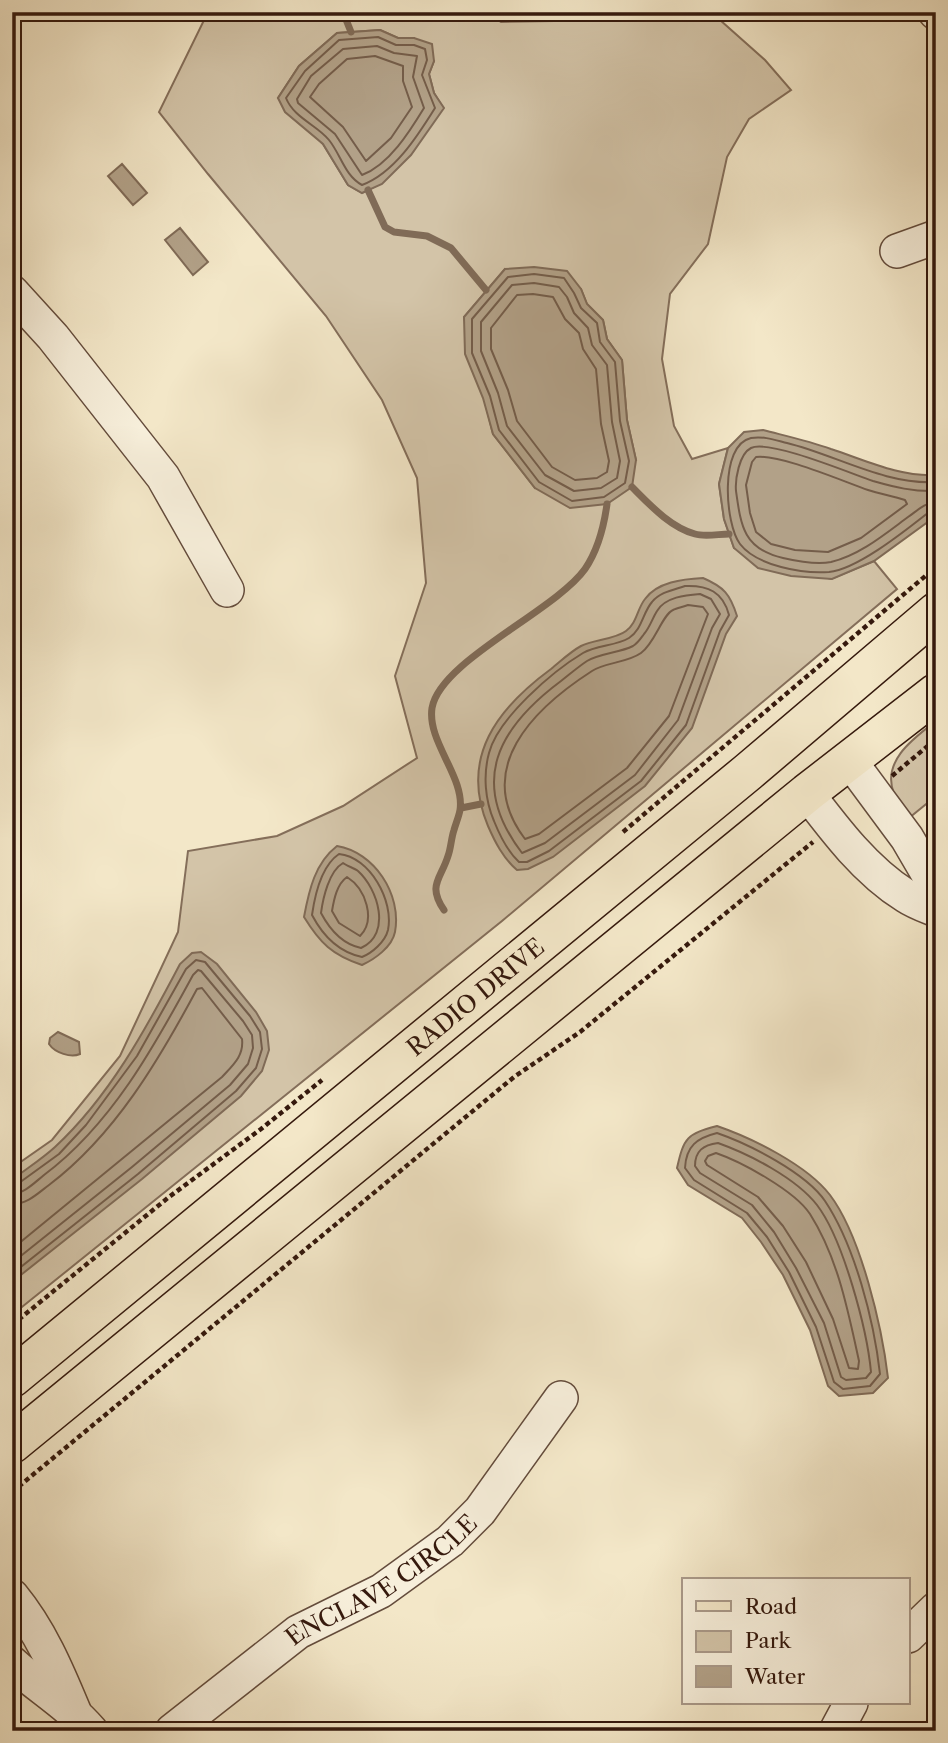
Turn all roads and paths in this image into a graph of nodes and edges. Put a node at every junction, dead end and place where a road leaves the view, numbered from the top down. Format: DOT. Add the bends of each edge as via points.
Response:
graph roads {
  1 [pos="936,237"];
  2 [pos="897,251"];
  3 [pos="12,292"];
  4 [pos="936,567"];
  5 [pos="227,590"];
  6 [pos="936,612"];
  7 [pos="936,693"];
  8 [pos="936,738"];
  9 [pos="850,761"];
  10 [pos="899,768"];
  11 [pos="807,793"];
  12 [pos="618,836"];
  13 [pos="811,843"];
  14 [pos="936,908"];
  15 [pos="324,1079"];
  16 [pos="12,1325"];
  17 [pos="12,1378"];
  18 [pos="561,1398"];
  19 [pos="12,1444"];
  20 [pos="12,1492"];
  21 [pos="12,1596"];
  22 [pos="936,1609"];
  23 [pos="909,1635"];
  24 [pos="12,1664"];
  25 [pos="850,1704"];
  26 [pos="83,1721"];
  27 [pos="172,1731"];
  28 [pos="836,1731"];
  1 -- 2 [label="street"];
  3 -- 5 [label="street" via="163,477"];
  4 -- 12 [label="path"];
  6 -- 17 [label="main road, RADIO DRIVE" via="738,781"];
  7 -- 9 [label="main road"];
  8 -- 10 [label="path"];
  9 -- 11 [label="main road"];
  9 -- 14 [label="street" via="907,838 928,874"];
  11 -- 14 [label="street" via="874,870 906,897"];
  11 -- 19 [label="main road"];
  13 -- 20 [label="path" via="579,1032 514,1077"];
  15 -- 16 [label="path"];
  18 -- 27 [label="street, ENCLAVE CIRCLE" via="480,1511 450,1541 381,1591 299,1632"];
  21 -- 26 [label="street" via="52,1658"];
  22 -- 23 [label="street"];
  24 -- 26 [label="street"];
  25 -- 28 [label="street"];
}
